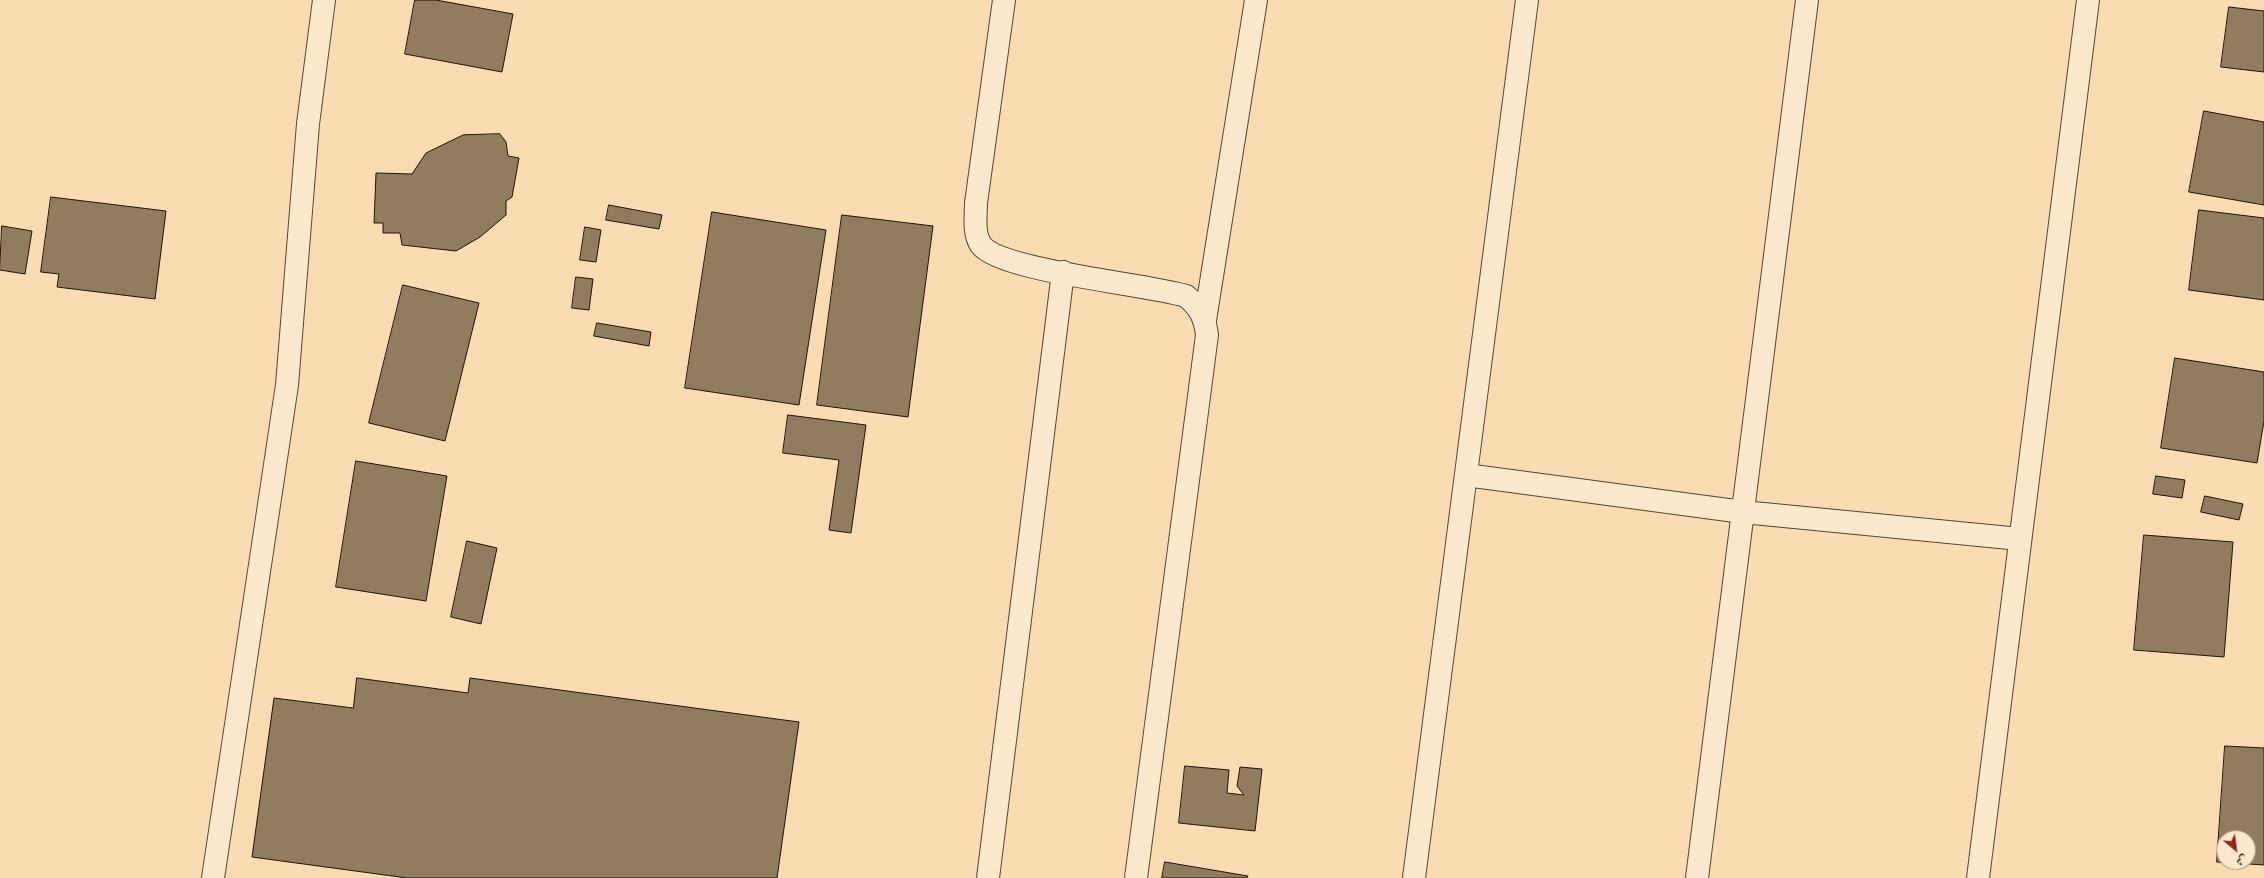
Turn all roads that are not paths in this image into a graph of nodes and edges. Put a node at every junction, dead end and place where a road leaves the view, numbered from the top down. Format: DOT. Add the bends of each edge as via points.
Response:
graph roads {
  1 [pos="324,0"];
  2 [pos="1004,0"];
  3 [pos="1256,0"];
  4 [pos="1528,0"];
  5 [pos="1807,0"];
  6 [pos="2088,0"];
  7 [pos="1063,272"];
  8 [pos="1205,320"];
  9 [pos="1466,475"];
  10 [pos="1743,512"];
  11 [pos="2020,539"];
  12 [pos="213,878"];
  13 [pos="988,878"];
  14 [pos="1136,878"];
  15 [pos="1414,878"];
  16 [pos="1697,878"];
  17 [pos="1978,878"];
  1 -- 12 [label="street" via="308,124 287,385"];
  2 -- 7 [label="street" via="976,203 975,227 980,244 990,254"];
  3 -- 8 [label="street"];
  4 -- 9 [label="street"];
  5 -- 10 [label="street"];
  6 -- 11 [label="street"];
  7 -- 8 [label="street" via="1186,296 1196,304"];
  7 -- 13 [label="street"];
  8 -- 14 [label="street" via="1207,336"];
  9 -- 10 [label="street"];
  9 -- 15 [label="street"];
  10 -- 11 [label="street"];
  10 -- 16 [label="street"];
  11 -- 17 [label="street"];
}
